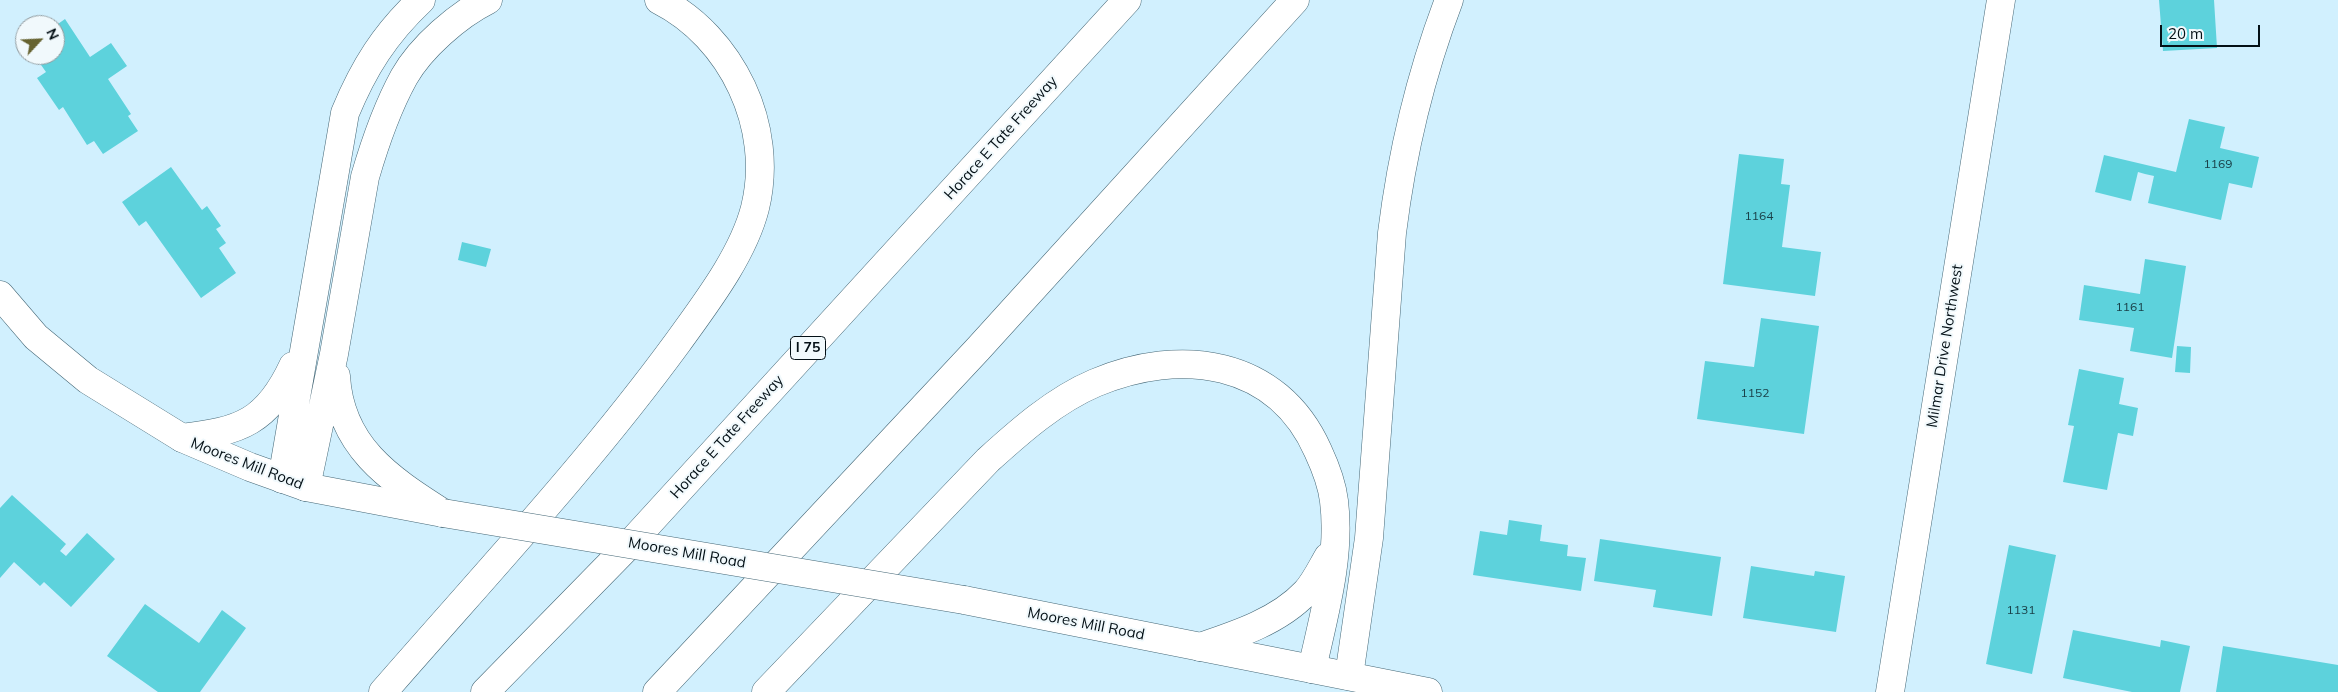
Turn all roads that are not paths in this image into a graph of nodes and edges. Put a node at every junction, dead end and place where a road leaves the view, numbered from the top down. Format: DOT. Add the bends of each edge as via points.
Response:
graph roads {
  1 [pos="421,0"];
  2 [pos="488,0"];
  3 [pos="659,0"];
  4 [pos="1127,0"];
  5 [pos="1295,0"];
  6 [pos="1449,0"];
  7 [pos="2001,0"];
  8 [pos="0,295"];
  9 [pos="308,325"];
  10 [pos="334,354"];
  11 [pos="182,438"];
  12 [pos="294,483"];
  13 [pos="443,512"];
  14 [pos="1337,540"];
  15 [pos="1200,647"];
  16 [pos="1312,669"];
  17 [pos="1349,676"];
  18 [pos="383,692"];
  19 [pos="485,692"];
  20 [pos="657,692"];
  21 [pos="766,692"];
  22 [pos="1428,692"];
  23 [pos="1890,692"];
  1 -- 9 [label="main road" via="379,46 345,113"];
  2 -- 10 [label="main road" via="440,33 404,76 373,149 365,177"];
  3 -- 18 [label="main road" via="674,7 703,30 743,88 755,122 760,164 755,208 735,257 706,304 660,367"];
  4 -- 19 [label="main road, Horace E Tate Freeway / I 75" via="626,547"];
  5 -- 20 [label="main road" via="978,349"];
  6 -- 17 [label="main road" via="1408,128 1398,184 1368,538"];
  7 -- 23 [label="main road, Milmar Drive Northwest"];
  8 -- 11 [label="main road, Moores Mill Road" via="36,336 88,380"];
  9 -- 11 [label="main road" via="282,390 270,405 254,419 235,428 212,435"];
  9 -- 12 [label="main road"];
  10 -- 12 [label="main road"];
  10 -- 13 [label="main road" via="340,404 357,444 396,482"];
  11 -- 12 [label="main road, Moores Mill Road"];
  12 -- 13 [label="main road, Moores Mill Road"];
  13 -- 15 [label="main road, Moores Mill Road, bridge" via="964,600"];
  14 -- 15 [label="main road" via="1306,593 1289,607 1247,630"];
  14 -- 16 [label="main road"];
  14 -- 21 [label="main road" via="1334,499 1325,467 1309,432 1283,400 1252,379 1216,367 1174,363 1134,370 1094,383 1020,430"];
  15 -- 16 [label="main road, Moores Mill Road"];
  16 -- 17 [label="main road, Moores Mill Road"];
  17 -- 22 [label="main road, Moores Mill Road"];
}
